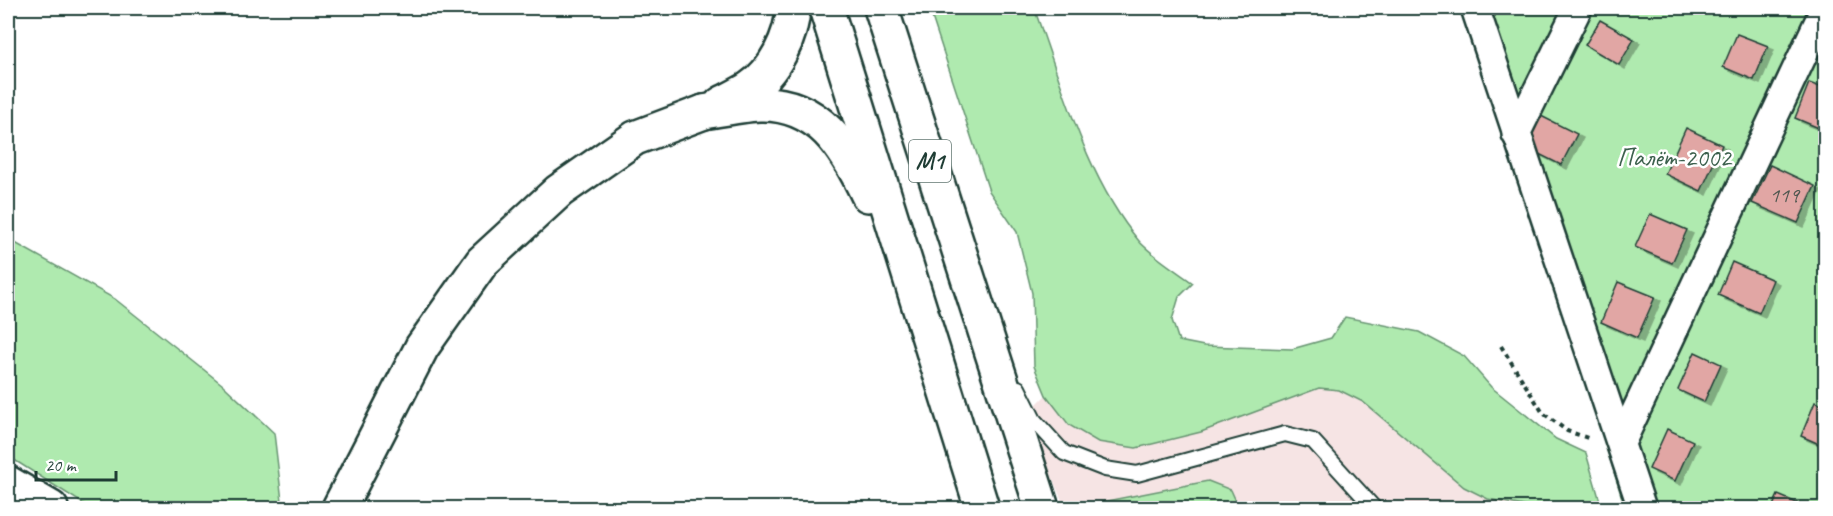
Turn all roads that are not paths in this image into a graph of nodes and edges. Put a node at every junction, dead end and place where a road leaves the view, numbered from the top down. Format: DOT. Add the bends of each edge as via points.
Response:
graph roads {
  1 [pos="792,8"];
  2 [pos="826,8"];
  3 [pos="881,8"];
  4 [pos="1475,8"];
  5 [pos="1578,8"];
  6 [pos="1825,8"];
  7 [pos="704,112"];
  8 [pos="1516,134"];
  9 [pos="913,292"];
  10 [pos="979,314"];
  11 [pos="1621,443"];
  12 [pos="8,483"];
  13 [pos="51,508"];
  14 [pos="339,508"];
  15 [pos="982,508"];
  16 [pos="1042,508"];
  17 [pos="1376,508"];
  18 [pos="1642,508"];
  1 -- 7 [label="main road" via="785,42 770,70 751,88"];
  2 -- 9 [label="main road, М1"];
  3 -- 10 [label="main road, М1"];
  4 -- 8 [label="street"];
  5 -- 8 [label="street"];
  6 -- 11 [label="street"];
  7 -- 9 [label="main road" via="760,104 787,107 815,119 836,139 856,169"];
  7 -- 14 [label="main road" via="636,138 559,191 482,262 422,347"];
  8 -- 11 [label="street"];
  9 -- 15 [label="main road, М1"];
  10 -- 16 [label="main road, М1"];
  10 -- 17 [label="lane" via="1034,420 1064,453 1105,469 1137,474 1285,434 1313,441"];
  11 -- 18 [label="street"];
  12 -- 13 [label="main road"];
}
